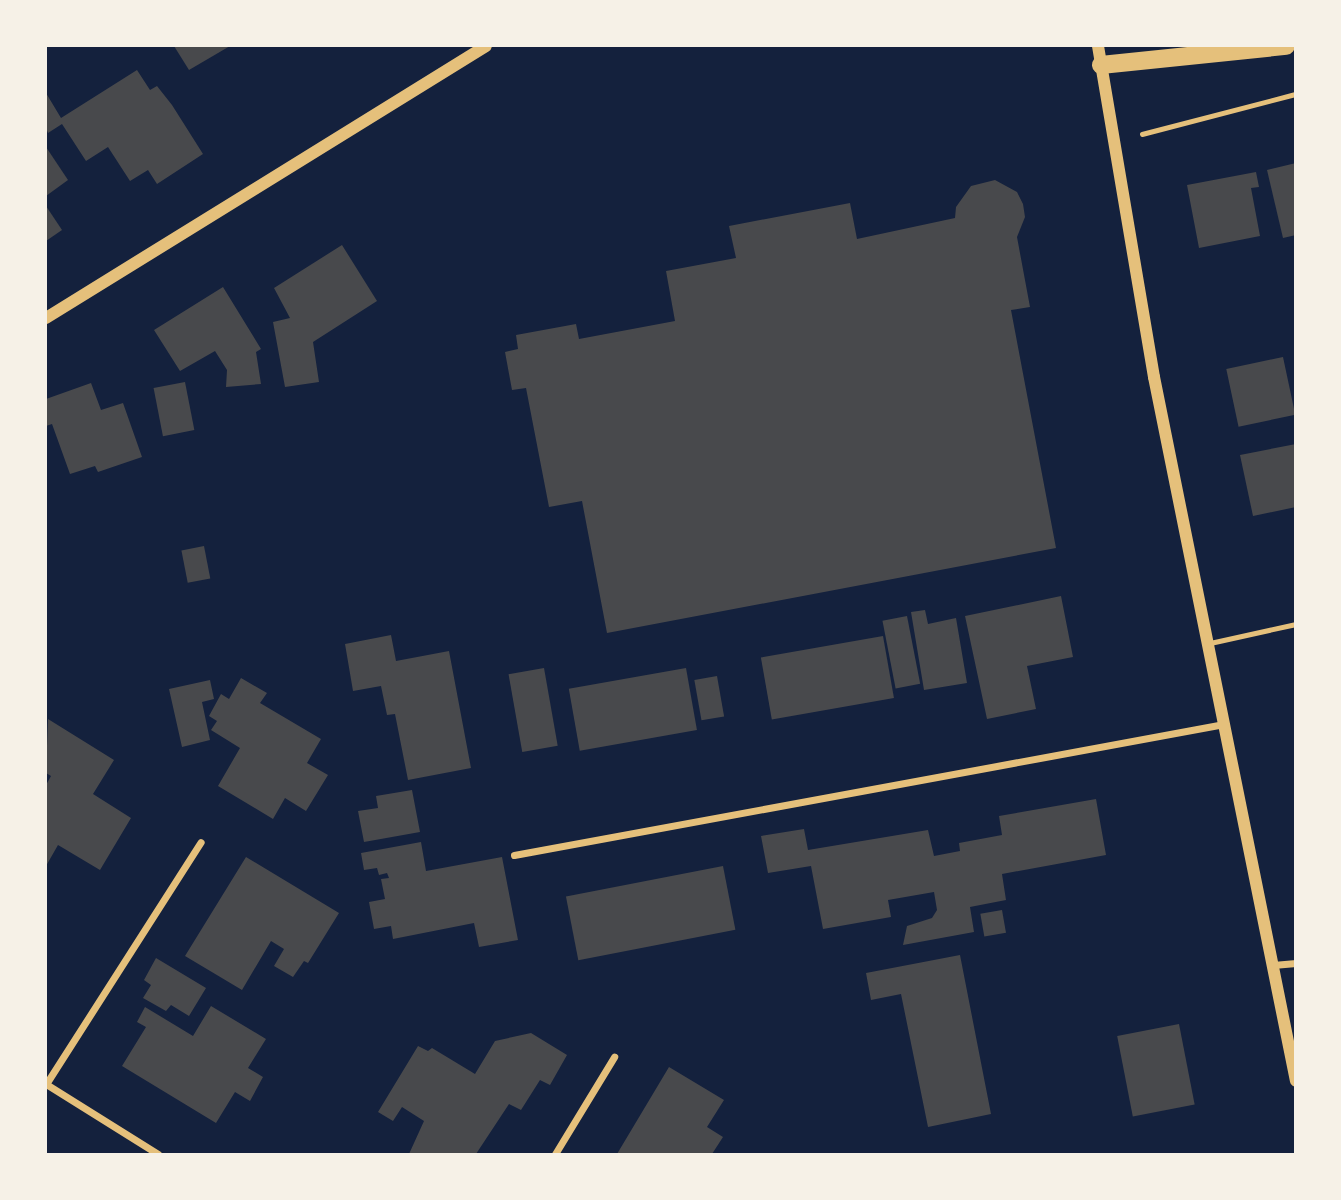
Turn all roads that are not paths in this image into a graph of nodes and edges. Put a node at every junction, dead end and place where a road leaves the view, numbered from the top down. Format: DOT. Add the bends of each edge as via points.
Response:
graph roads {
  1 [pos="486,46"];
  2 [pos="1098,46"];
  3 [pos="1286,46"];
  4 [pos="1101,65"];
  5 [pos="46,318"];
  6 [pos="1296,624"];
  7 [pos="1210,643"];
  8 [pos="1225,724"];
  9 [pos="201,842"];
  10 [pos="514,855"];
  11 [pos="1296,963"];
  12 [pos="1273,965"];
  13 [pos="614,1057"];
  14 [pos="1296,1081"];
  15 [pos="46,1084"];
  16 [pos="158,1154"];
  17 [pos="555,1154"];
  1 -- 5 [label="street"];
  2 -- 4 [label="street"];
  3 -- 4 [label="main road"];
  4 -- 7 [label="street" via="1152,366"];
  6 -- 7 [label="lane"];
  7 -- 8 [label="street"];
  8 -- 10 [label="street"];
  8 -- 12 [label="street"];
  9 -- 15 [label="street"];
  11 -- 12 [label="street"];
  12 -- 14 [label="street"];
  13 -- 17 [label="street"];
  15 -- 16 [label="street"];
}
